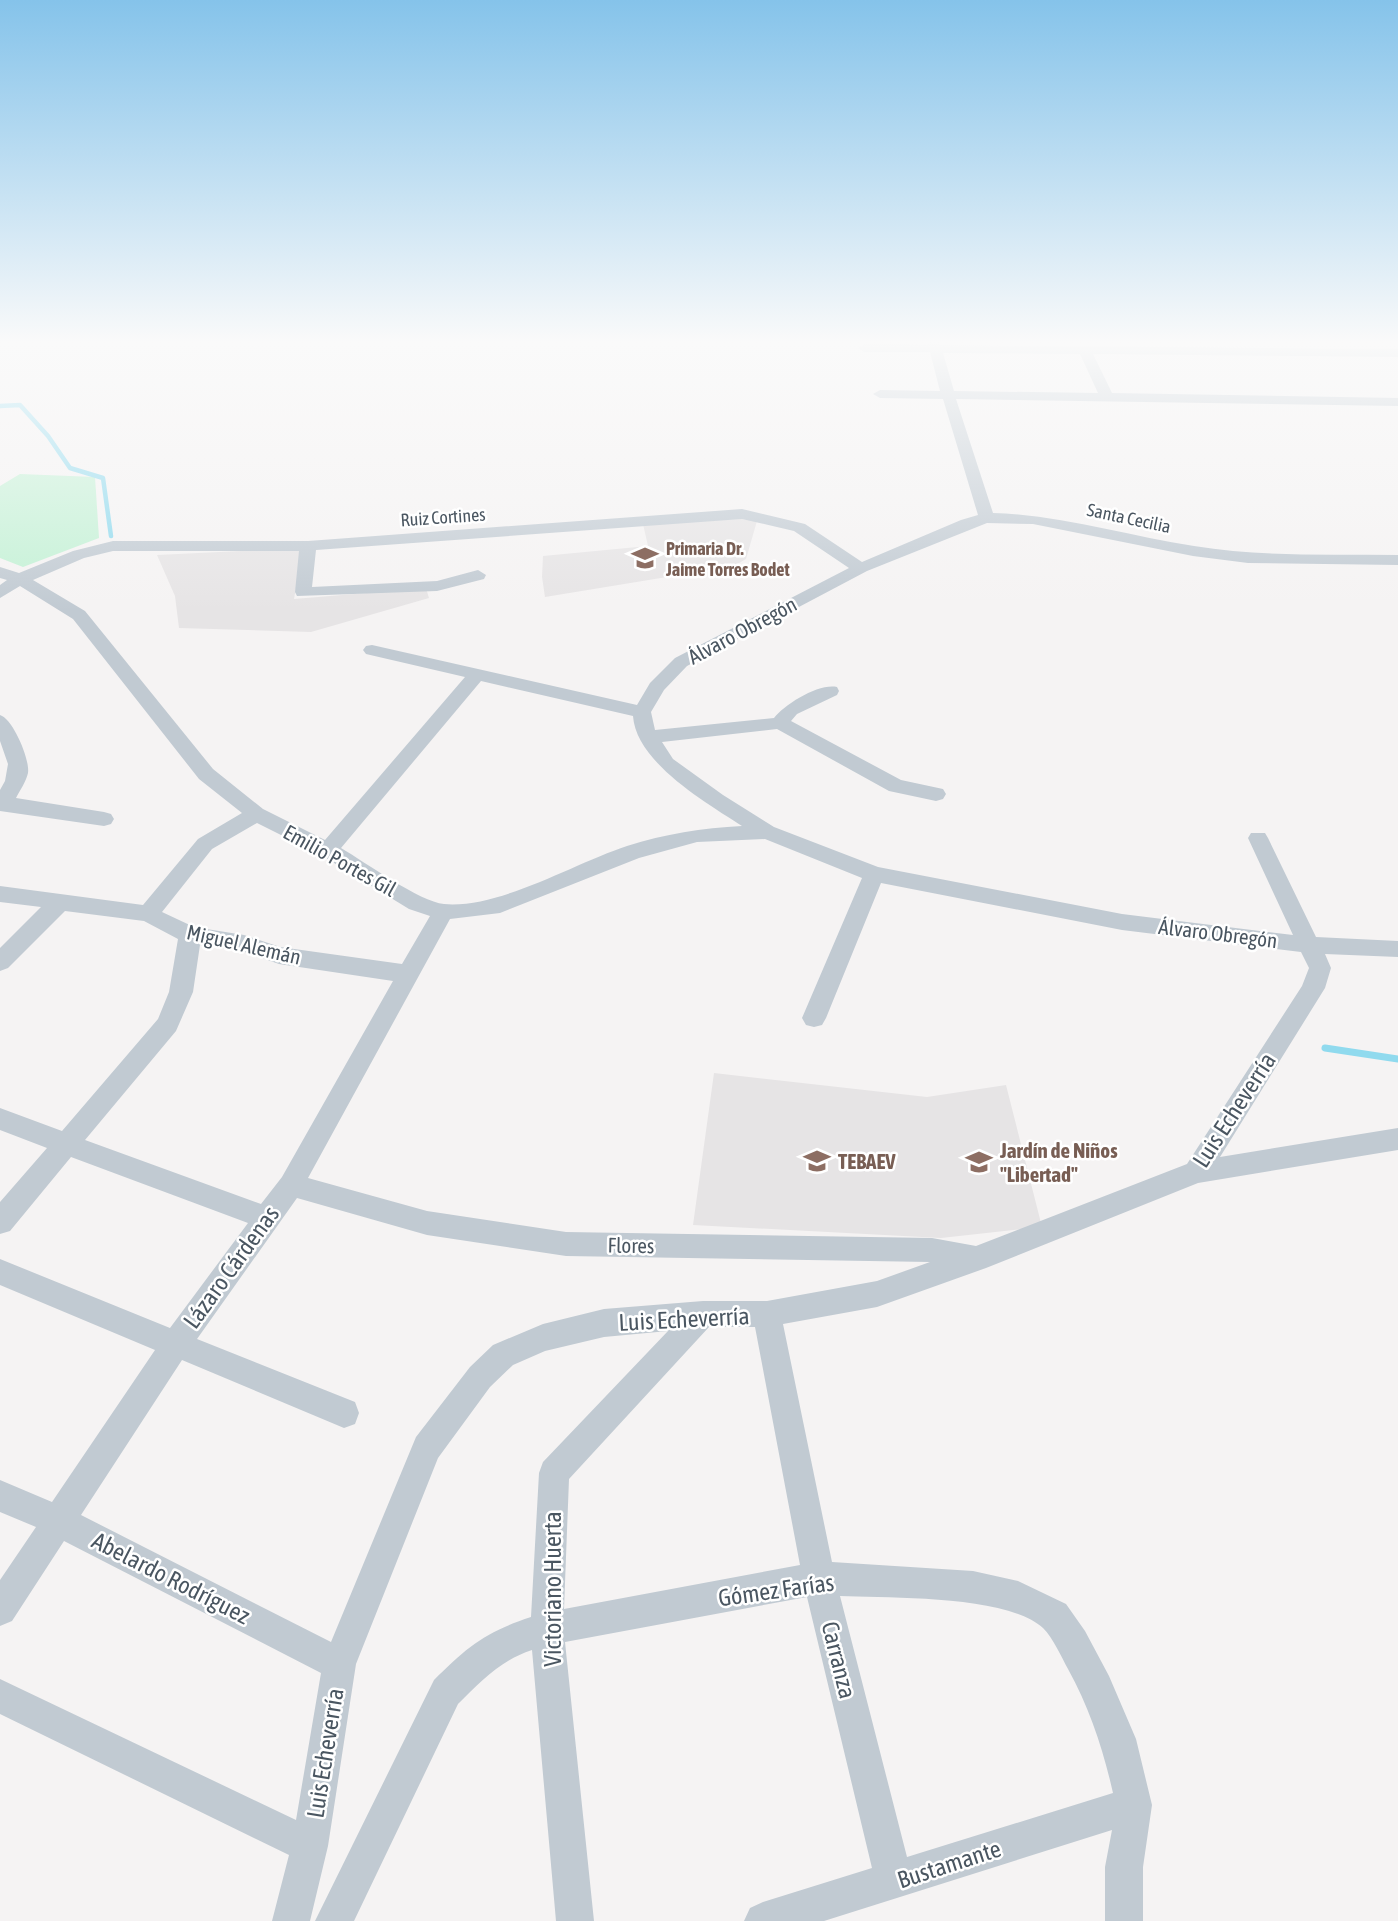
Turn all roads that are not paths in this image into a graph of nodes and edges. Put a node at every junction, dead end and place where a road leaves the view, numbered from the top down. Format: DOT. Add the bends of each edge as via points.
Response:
graph roads {
  1 [pos="959,432"];
  2 [pos="987,518"];
  3 [pos="308,546"];
  4 [pos="1398,561"];
  5 [pos="861,568"];
  6 [pos="0,572"];
  7 [pos="478,575"];
  8 [pos="20,579"];
  9 [pos="0,593"];
  10 [pos="372,650"];
  11 [pos="478,673"];
  12 [pos="830,691"];
  13 [pos="642,712"];
  14 [pos="0,721"];
  15 [pos="780,723"];
  16 [pos="648,737"];
  17 [pos="4,793"];
  18 [pos="936,794"];
  19 [pos="256,814"];
  20 [pos="104,819"];
  21 [pos="767,832"];
  22 [pos="1258,838"];
  23 [pos="328,850"];
  24 [pos="874,874"];
  25 [pos="0,894"];
  26 [pos="61,901"];
  27 [pos="443,912"];
  28 [pos="148,914"];
  29 [pos="190,935"];
  30 [pos="1309,945"];
  31 [pos="1398,948"];
  32 [pos="0,962"];
  33 [pos="408,974"];
  34 [pos="814,1018"];
  35 [pos="0,1119"];
  36 [pos="1398,1139"];
  37 [pos="68,1144"];
  38 [pos="1196,1172"];
  39 [pos="291,1185"];
  40 [pos="266,1218"];
  41 [pos="0,1222"];
  42 [pos="976,1259"];
  43 [pos="0,1272"];
  44 [pos="703,1314"];
  45 [pos="767,1314"];
  46 [pos="175,1345"];
  47 [pos="344,1413"];
  48 [pos="0,1496"];
  49 [pos="57,1520"];
  50 [pos="819,1578"];
  51 [pos="0,1609"];
  52 [pos="547,1629"];
  53 [pos="339,1664"];
  54 [pos="0,1696"];
  55 [pos="1134,1805"];
  56 [pos="310,1846"];
  57 [pos="894,1881"];
  58 [pos="291,1921"];
  59 [pos="334,1921"];
  60 [pos="575,1921"];
  61 [pos="763,1921"];
  62 [pos="1124,1921"];
  1 -- 2 [label="street"];
  2 -- 4 [label="street, Santa Cecilia" via="1033,519 1248,558"];
  2 -- 5 [label="street, Santa Cecilia"];
  3 -- 5 [label="street, Ruiz Cortines" via="742,514 799,527"];
  3 -- 7 [label="street" via="303,592 436,590"];
  3 -- 8 [label="street, Ruiz Cortines" via="113,546 79,554"];
  5 -- 13 [label="street, Álvaro Obregón" via="681,662 656,687"];
  6 -- 8 [label="street, Emilio Portes Gil"];
  8 -- 9 [label="street, Ruiz Cortines"];
  8 -- 19 [label="street, Emilio Portes Gil" via="79,615 206,774"];
  10 -- 11 [label="street"];
  11 -- 13 [label="street"];
  11 -- 23 [label="street"];
  12 -- 15 [label="street" via="790,710"];
  13 -- 16 [label="street, Álvaro Obregón"];
  14 -- 17 [label="street" via="20,774"];
  15 -- 16 [label="street"];
  15 -- 18 [label="street" via="896,786"];
  16 -- 21 [label="street, Álvaro Obregón" via="666,763"];
  17 -- 20 [label="street"];
  19 -- 23 [label="street, Emilio Portes Gil"];
  19 -- 28 [label="street" via="205,844"];
  21 -- 24 [label="street, Álvaro Obregón"];
  21 -- 27 [label="street, Emilio Portes Gil" via="697,835 633,852 492,907"];
  22 -- 30 [label="street"];
  23 -- 27 [label="street, Emilio Portes Gil" via="416,903"];
  24 -- 30 [label="street, Álvaro Obregón" via="1122,922"];
  24 -- 34 [label="street"];
  25 -- 26 [label="street, Miguel Alemán"];
  26 -- 28 [label="street, Miguel Alemán"];
  26 -- 32 [label="street"];
  27 -- 33 [label="street, Lázaro Cárdenas"];
  28 -- 29 [label="street, Miguel Alemán"];
  29 -- 33 [label="street, Miguel Alemán" via="244,943 279,955"];
  29 -- 37 [label="street" via="181,992 168,1024"];
  30 -- 31 [label="street, Álvaro Obregón"];
  30 -- 38 [label="street, Luis Echeverría" via="1320,968 1313,988"];
  33 -- 39 [label="street, Lázaro Cárdenas"];
  35 -- 37 [label="street"];
  36 -- 38 [label="street"];
  37 -- 40 [label="street"];
  37 -- 41 [label="street"];
  38 -- 42 [label="street, Luis Echeverría"];
  39 -- 40 [label="street, Lázaro Cárdenas"];
  39 -- 42 [label="street, Flores" via="427,1223 566,1244 932,1250"];
  40 -- 46 [label="street, Lázaro Cárdenas"];
  42 -- 45 [label="street, Luis Echeverría" via="877,1294"];
  43 -- 46 [label="street"];
  44 -- 45 [label="street, Luis Echeverría"];
  44 -- 52 [label="street, Victoriano Huerta" via="554,1473"];
  44 -- 53 [label="street, Luis Echeverría" via="604,1324 543,1338 503,1355 480,1377 427,1448"];
  45 -- 50 [label="street, Carranza"];
  46 -- 47 [label="street"];
  46 -- 49 [label="street, Lázaro Cárdenas"];
  48 -- 49 [label="street, Abelardo Rodríguez"];
  49 -- 51 [label="street, Lázaro Cárdenas"];
  49 -- 53 [label="street, Abelardo Rodríguez"];
  50 -- 52 [label="street, Gómez Farías"];
  50 -- 55 [label="street, Gómez Farías" via="973,1587 1018,1597 1054,1616 1097,1688 1118,1739"];
  50 -- 57 [label="street, Carranza"];
  52 -- 59 [label="street, Gómez Farías" via="503,1643 446,1692"];
  52 -- 60 [label="street, Victoriano Huerta"];
  53 -- 56 [label="street, Luis Echeverría"];
  54 -- 56 [label="street"];
  55 -- 57 [label="street, Bustamante"];
  55 -- 62 [label="street, Gómez Farías" via="1124,1867"];
  56 -- 58 [label="street, Luis Echeverría"];
  57 -- 61 [label="street, Bustamante"];
}
